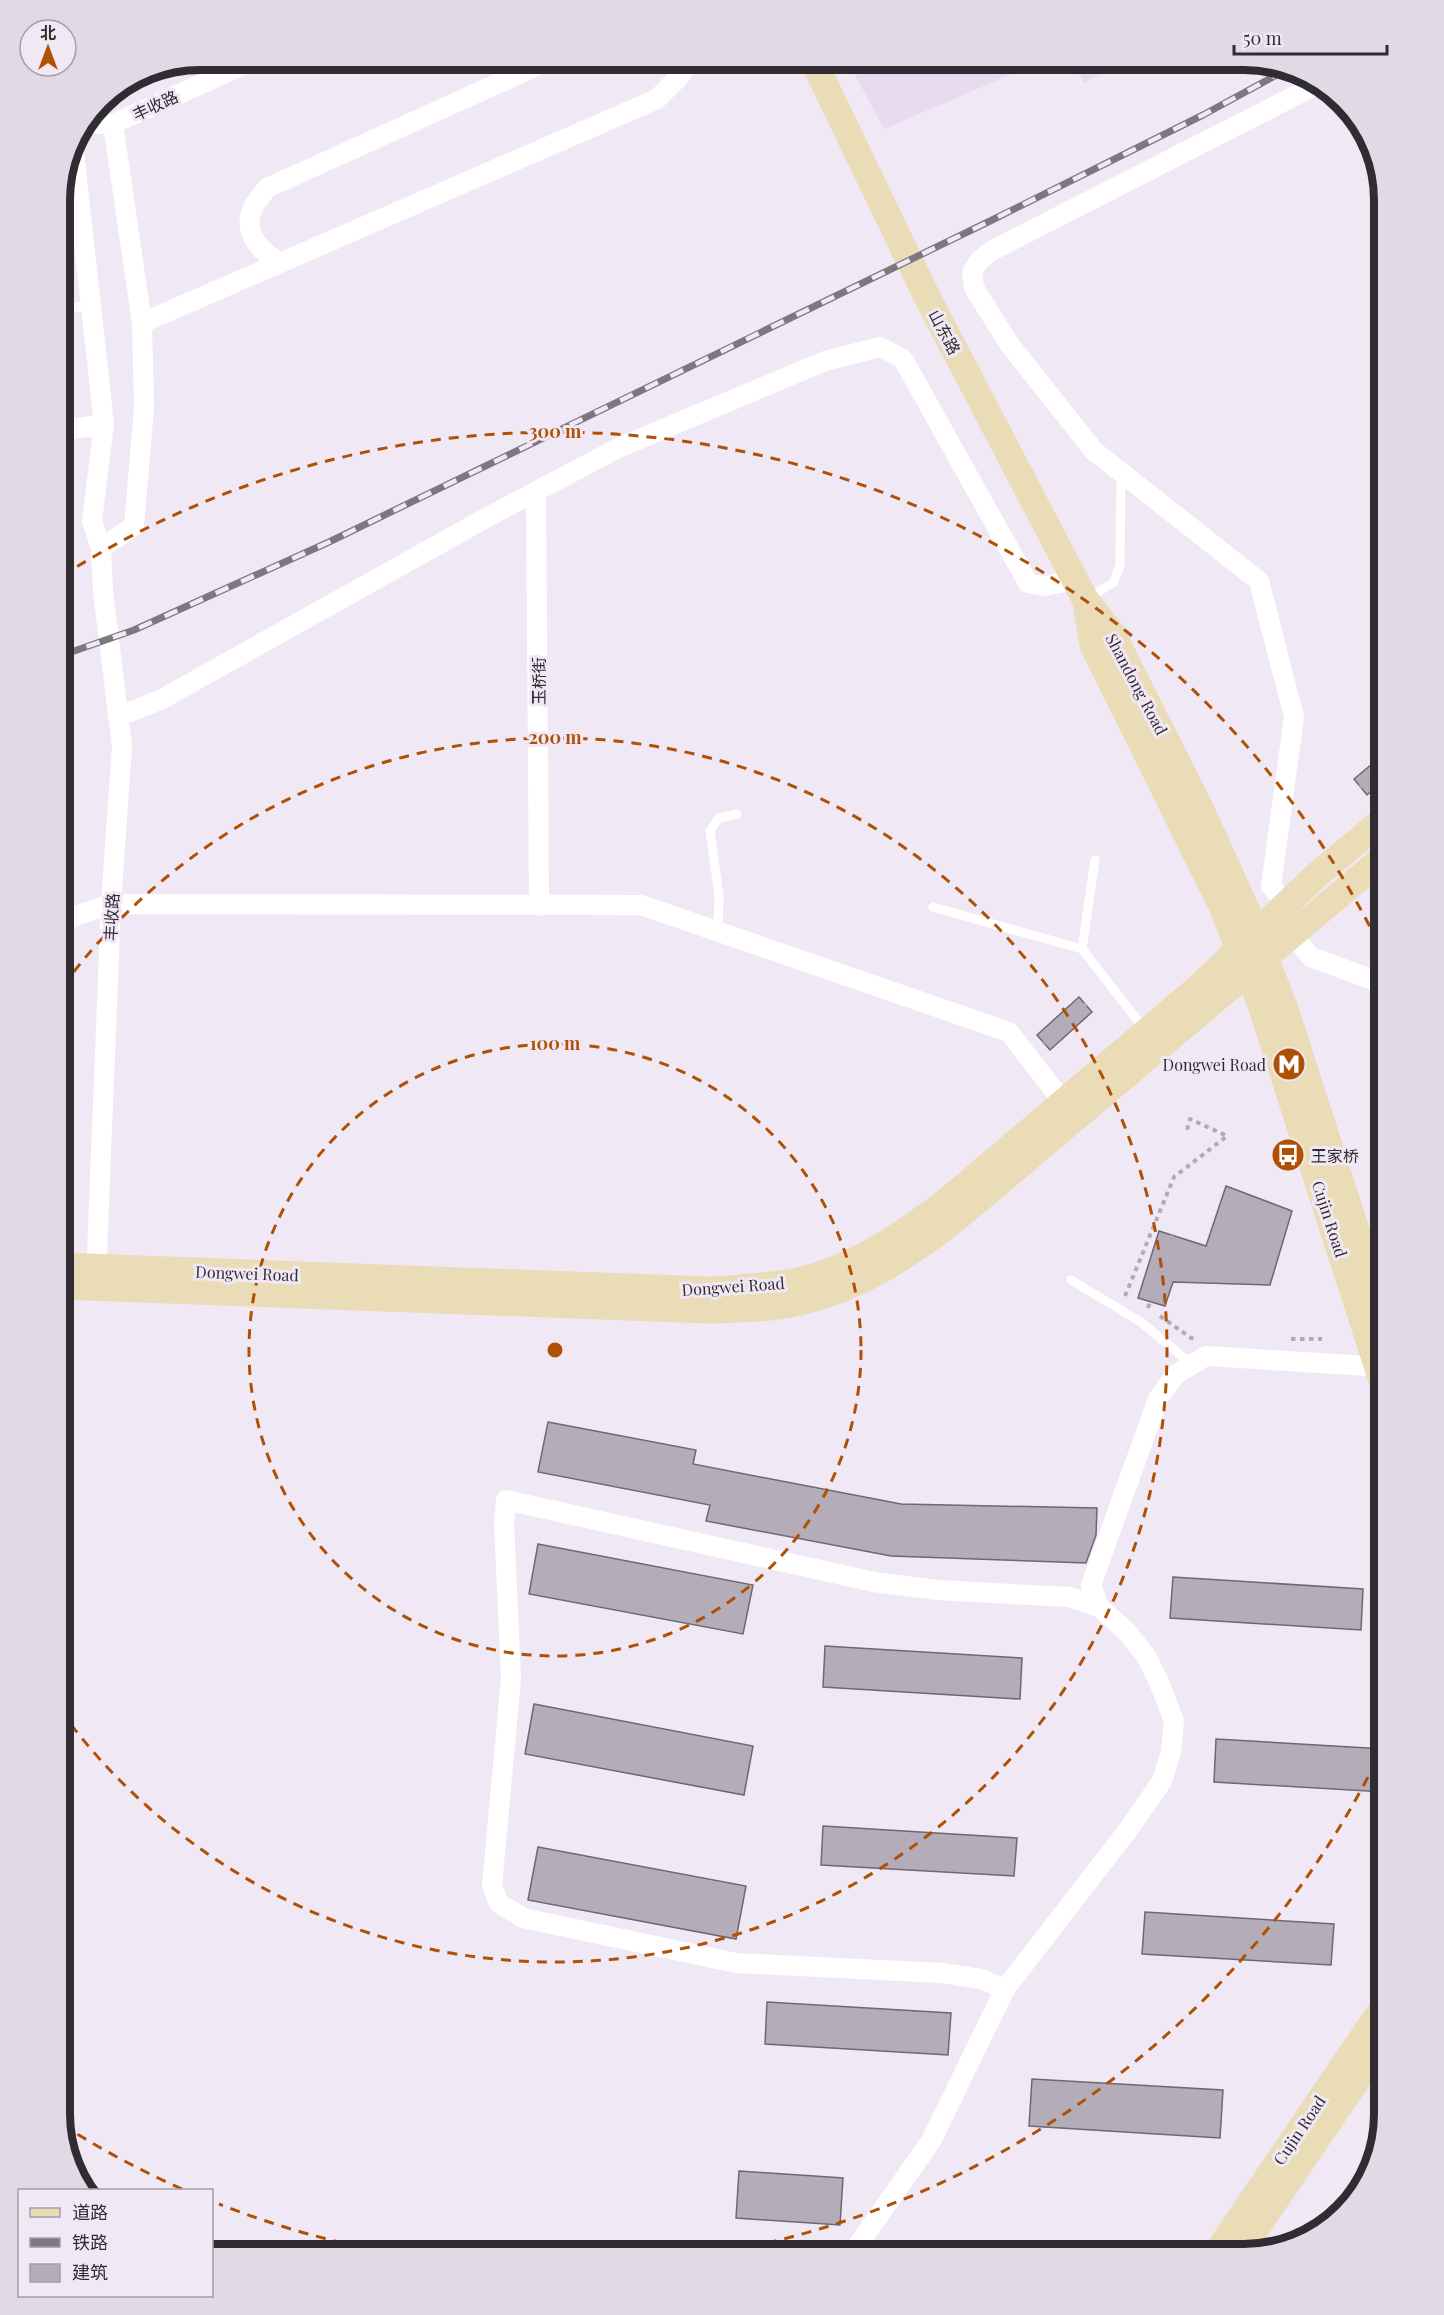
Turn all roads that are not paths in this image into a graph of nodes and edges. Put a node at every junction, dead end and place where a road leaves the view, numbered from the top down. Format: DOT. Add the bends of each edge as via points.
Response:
graph roads {
  1 [pos="230,71"];
  2 [pos="519,71"];
  3 [pos="683,71"];
  4 [pos="818,71"];
  5 [pos="1309,88"];
  6 [pos="95,124"];
  7 [pos="113,124"];
  8 [pos="75,165"];
  9 [pos="280,263"];
  10 [pos="91,305"];
  11 [pos="71,308"];
  12 [pos="142,323"];
  13 [pos="104,424"];
  14 [pos="71,429"];
  15 [pos="1121,472"];
  16 [pos="536,492"];
  17 [pos="101,548"];
  18 [pos="1080,589"];
  19 [pos="118,717"];
  20 [pos="737,814"];
  21 [pos="1374,828"];
  22 [pos="1095,860"];
  23 [pos="1374,865"];
  24 [pos="111,904"];
  25 [pos="1286,905"];
  26 [pos="539,906"];
  27 [pos="933,907"];
  28 [pos="71,917"];
  29 [pos="718,932"];
  30 [pos="1292,935"];
  31 [pos="1082,949"];
  32 [pos="1252,953"];
  33 [pos="1374,980"];
  34 [pos="1153,1040"];
  35 [pos="1070,1110"];
  36 [pos="70,1269"];
  37 [pos="96,1277"];
  38 [pos="1071,1280"];
  39 [pos="70,1283"];
  40 [pos="1374,1286"];
  41 [pos="1374,1349"];
  42 [pos="1190,1364"];
  43 [pos="1374,1373"];
  44 [pos="1099,1607"];
  45 [pos="1005,1989"];
  46 [pos="1374,2021"];
  47 [pos="1374,2055"];
  48 [pos="859,2244"];
  49 [pos="1222,2244"];
  50 [pos="1245,2244"];
  1 -- 7 [label="street, 丰收路"];
  2 -- 9 [label="street" via="267,188 251,212 250,229 262,252"];
  3 -- 9 [label="street" via="657,99"];
  4 -- 18 [label="main road, 山东路" via="926,295"];
  5 -- 15 [label="street" via="993,250 972,272 974,288 1010,345 1094,452"];
  6 -- 7 [label="street, 丰收路"];
  7 -- 12 [label="street"];
  8 -- 10 [label="street, 丰收路"];
  9 -- 12 [label="street"];
  10 -- 11 [label="lane"];
  10 -- 13 [label="street, 丰收路"];
  12 -- 17 [label="street" via="144,408 134,526"];
  13 -- 14 [label="street"];
  13 -- 17 [label="street, 丰收路" via="92,521"];
  15 -- 18 [label="lane" via="1120,565 1113,582"];
  15 -- 25 [label="street" via="1259,581 1294,717 1271,886"];
  16 -- 18 [label="street" via="618,448 825,361 880,347 903,359 1028,583"];
  16 -- 19 [label="street" via="162,699"];
  16 -- 26 [label="street, 玉桥街"];
  17 -- 19 [label="street, 丰收路"];
  18 -- 32 [label="main road, Shandong Road" via="1113,635 1238,889"];
  19 -- 24 [label="street, 丰收路" via="122,746"];
  20 -- 29 [label="lane" via="719,818 710,831 719,896"];
  21 -- 25 [label="main road, Dongwei Road"];
  22 -- 31 [label="lane"];
  23 -- 30 [label="main road, Dongwei Road"];
  24 -- 26 [label="street"];
  24 -- 28 [label="street"];
  24 -- 37 [label="street, 丰收路"];
  25 -- 32 [label="main road, Dongwei Road"];
  26 -- 29 [label="street" via="641,905"];
  27 -- 31 [label="lane"];
  29 -- 35 [label="street" via="1009,1032"];
  30 -- 32 [label="main road, Dongwei Road"];
  30 -- 33 [label="street" via="1311,957"];
  31 -- 34 [label="lane"];
  32 -- 34 [label="main road, Dongwei Road"];
  32 -- 40 [label="main road, Cujin Road" via="1286,1012"];
  32 -- 41 [label="main road, Cujin Road" via="1267,1018"];
  34 -- 35 [label="main road, Dongwei Road"];
  35 -- 37 [label="main road, Dongwei Road" via="872,1252 798,1281 756,1287 647,1289"];
  36 -- 37 [label="main road, Dongwei Road"];
  37 -- 39 [label="main road, Dongwei Road"];
  38 -- 42 [label="lane" via="1141,1322"];
  42 -- 43 [label="street" via="1206,1356 1227,1355"];
  42 -- 44 [label="street" via="1175,1375 1158,1399 1091,1585"];
  44 -- 45 [label="street" via="1126,1631 1155,1674 1174,1721 1171,1752 1162,1781 1128,1830"];
  44 -- 45 [label="street" via="1070,1597 937,1590 874,1582 506,1500 511,1678 492,1886 499,1903 524,1918 736,1963 942,1973 981,1979"];
  45 -- 48 [label="street" via="931,2141"];
  46 -- 49 [label="main road, Cujin Road"];
  47 -- 50 [label="main road, Cujin Road"];
}
